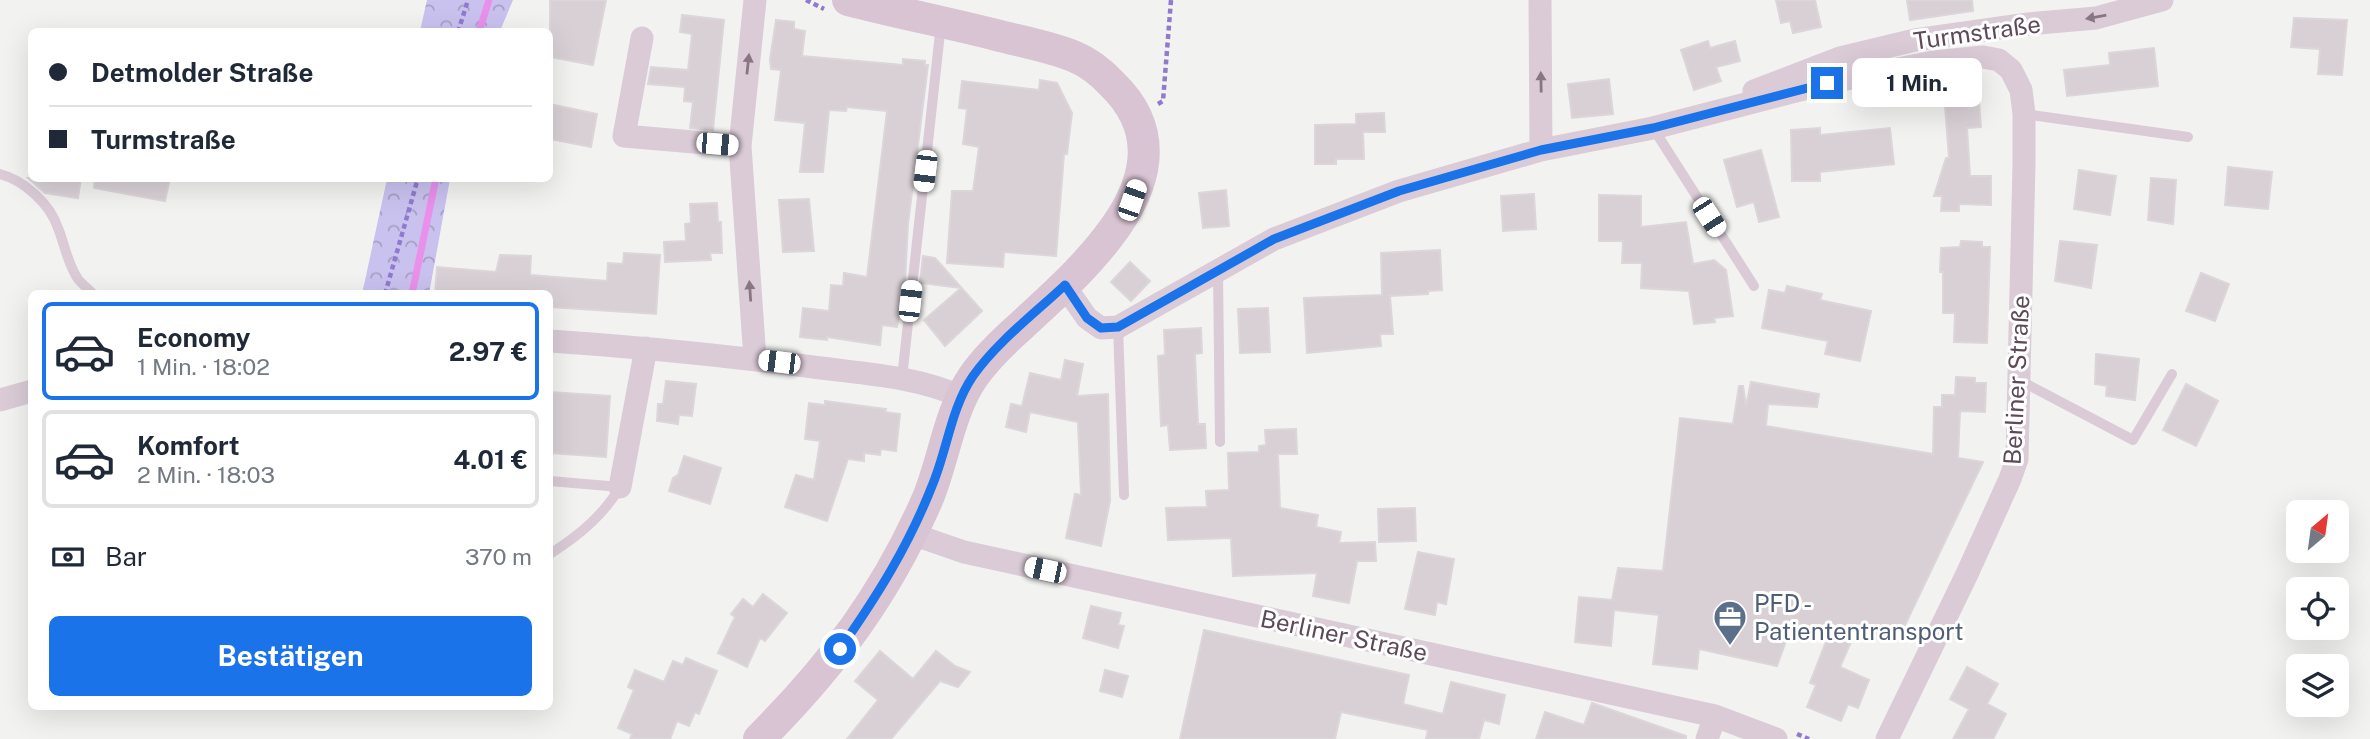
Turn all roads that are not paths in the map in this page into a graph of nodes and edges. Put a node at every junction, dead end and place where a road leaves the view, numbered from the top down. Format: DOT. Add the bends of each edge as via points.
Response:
graph roads {
  1 [pos="755,0"];
  2 [pos="848,0"];
  3 [pos="1540,0"];
  4 [pos="2162,0"];
  5 [pos="941,22"];
  6 [pos="642,38"];
  7 [pos="2015,78"];
  8 [pos="1720,112"];
  9 [pos="2024,114"];
  10 [pos="1653,128"];
  11 [pos="2188,137"];
  12 [pos="740,146"];
  13 [pos="1541,150"];
  14 [pos="0,174"];
  15 [pos="1218,269"];
  16 [pos="1065,285"];
  17 [pos="1754,286"];
  18 [pos="89,290"];
  19 [pos="1118,327"];
  20 [pos="553,341"];
  21 [pos="646,348"];
  22 [pos="755,359"];
  23 [pos="2172,374"];
  24 [pos="902,378"];
  25 [pos="2019,380"];
  26 [pos="28,392"];
  27 [pos="962,397"];
  28 [pos="0,400"];
  29 [pos="1220,442"];
  30 [pos="553,481"];
  31 [pos="620,487"];
  32 [pos="1124,495"];
  33 [pos="912,534"];
  34 [pos="553,552"];
  35 [pos="1715,716"];
  36 [pos="759,739"];
  37 [pos="1707,739"];
  38 [pos="1776,739"];
  39 [pos="1887,739"];
  12 -- 1 [label="street, one-way"];
  2 -- 5 [label="main road"];
  13 -- 3 [label="street, one-way"];
  4 -- 8 [label="street, Turmstraße, one-way" via="2096,18 1915,40 1852,55 1762,86"];
  5 -- 16 [label="main road" via="1074,56 1125,96 1140,122 1142,172 1132,200 1108,237"];
  5 -- 24 [label="lane"];
  6 -- 12 [label="street" via="623,142"];
  7 -- 8 [label="street, Turmstraße" via="1999,61 1983,57 1933,62 1827,83"];
  7 -- 9 [label="street, Berliner Straße"];
  8 -- 10 [label="street, Turmstraße"];
  9 -- 11 [label="lane"];
  9 -- 25 [label="street, Berliner Straße"];
  10 -- 13 [label="street, Turmstraße"];
  10 -- 17 [label="lane"];
  22 -- 12 [label="street, one-way"];
  13 -- 15 [label="street, Turmstraße" via="1399,191 1274,239"];
  14 -- 18 [label="lane" via="13,177 44,204 58,226 78,279"];
  15 -- 19 [label="street, Turmstraße"];
  15 -- 29 [label="lane"];
  16 -- 19 [label="street" via="1087,318 1101,328"];
  16 -- 27 [label="main road" via="1003,343 973,376"];
  19 -- 32 [label="lane"];
  20 -- 21 [label="street"];
  21 -- 22 [label="street"];
  21 -- 31 [label="street"];
  22 -- 24 [label="street"];
  23 -- 25 [label="lane" via="2133,440"];
  24 -- 27 [label="street"];
  25 -- 39 [label="street, Berliner Straße" via="2017,459 2010,479"];
  26 -- 28 [label="street"];
  27 -- 33 [label="main road"];
  30 -- 31 [label="lane"];
  31 -- 34 [label="lane" via="609,506"];
  33 -- 35 [label="street, Berliner Straße" via="964,552"];
  33 -- 36 [label="main road" via="840,649"];
  35 -- 37 [label="street"];
  35 -- 38 [label="street, Berliner Straße"];
}
